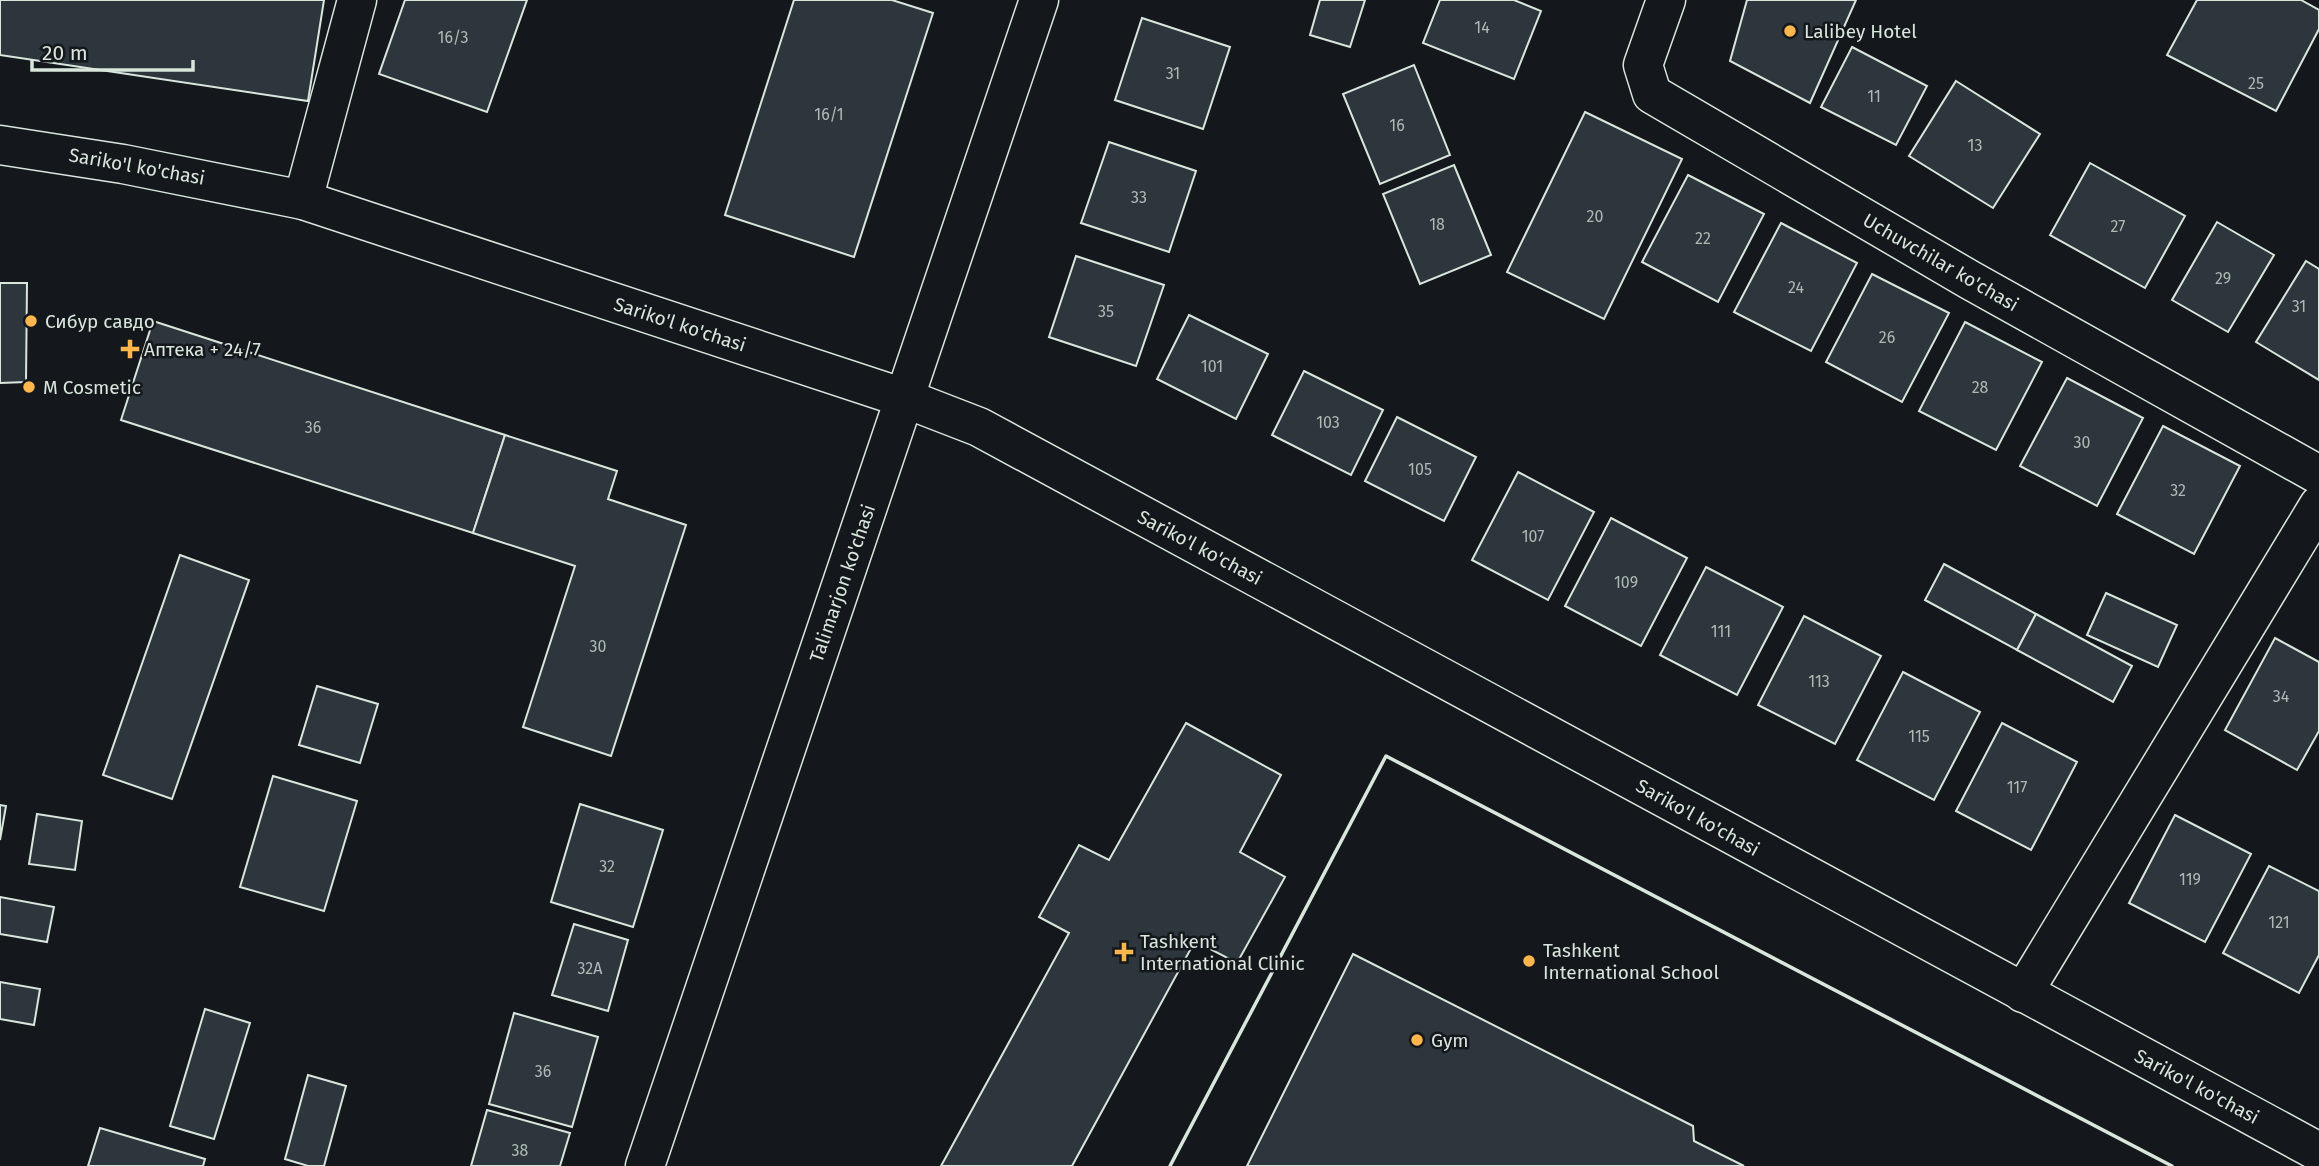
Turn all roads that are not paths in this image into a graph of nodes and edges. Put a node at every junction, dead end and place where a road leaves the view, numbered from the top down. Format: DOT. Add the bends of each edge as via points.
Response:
graph roads {
  1 [pos="356,0"];
  2 [pos="1039,0"];
  3 [pos="1666,0"];
  4 [pos="0,145"];
  5 [pos="303,200"];
  6 [pos="904,398"];
  7 [pos="2319,475"];
  8 [pos="2319,505"];
  9 [pos="2023,993"];
  10 [pos="2319,1152"];
  11 [pos="645,1166"];
  1 -- 5 [label="street"];
  2 -- 6 [label="street, Talimarjon ko'chasi"];
  3 -- 7 [label="street, Uchuvchilar ko'chasi" via="1643,65 1652,94 1970,280"];
  4 -- 5 [label="street, Sariko'l ko'chasi"];
  5 -- 6 [label="street, Sariko'l ko'chasi"];
  6 -- 9 [label="street, Sariko'l ko'chasi" via="979,428"];
  6 -- 11 [label="street, Talimarjon ko'chasi"];
  8 -- 9 [label="street"];
  9 -- 10 [label="street, Sariko'l ko'chasi"];
}
